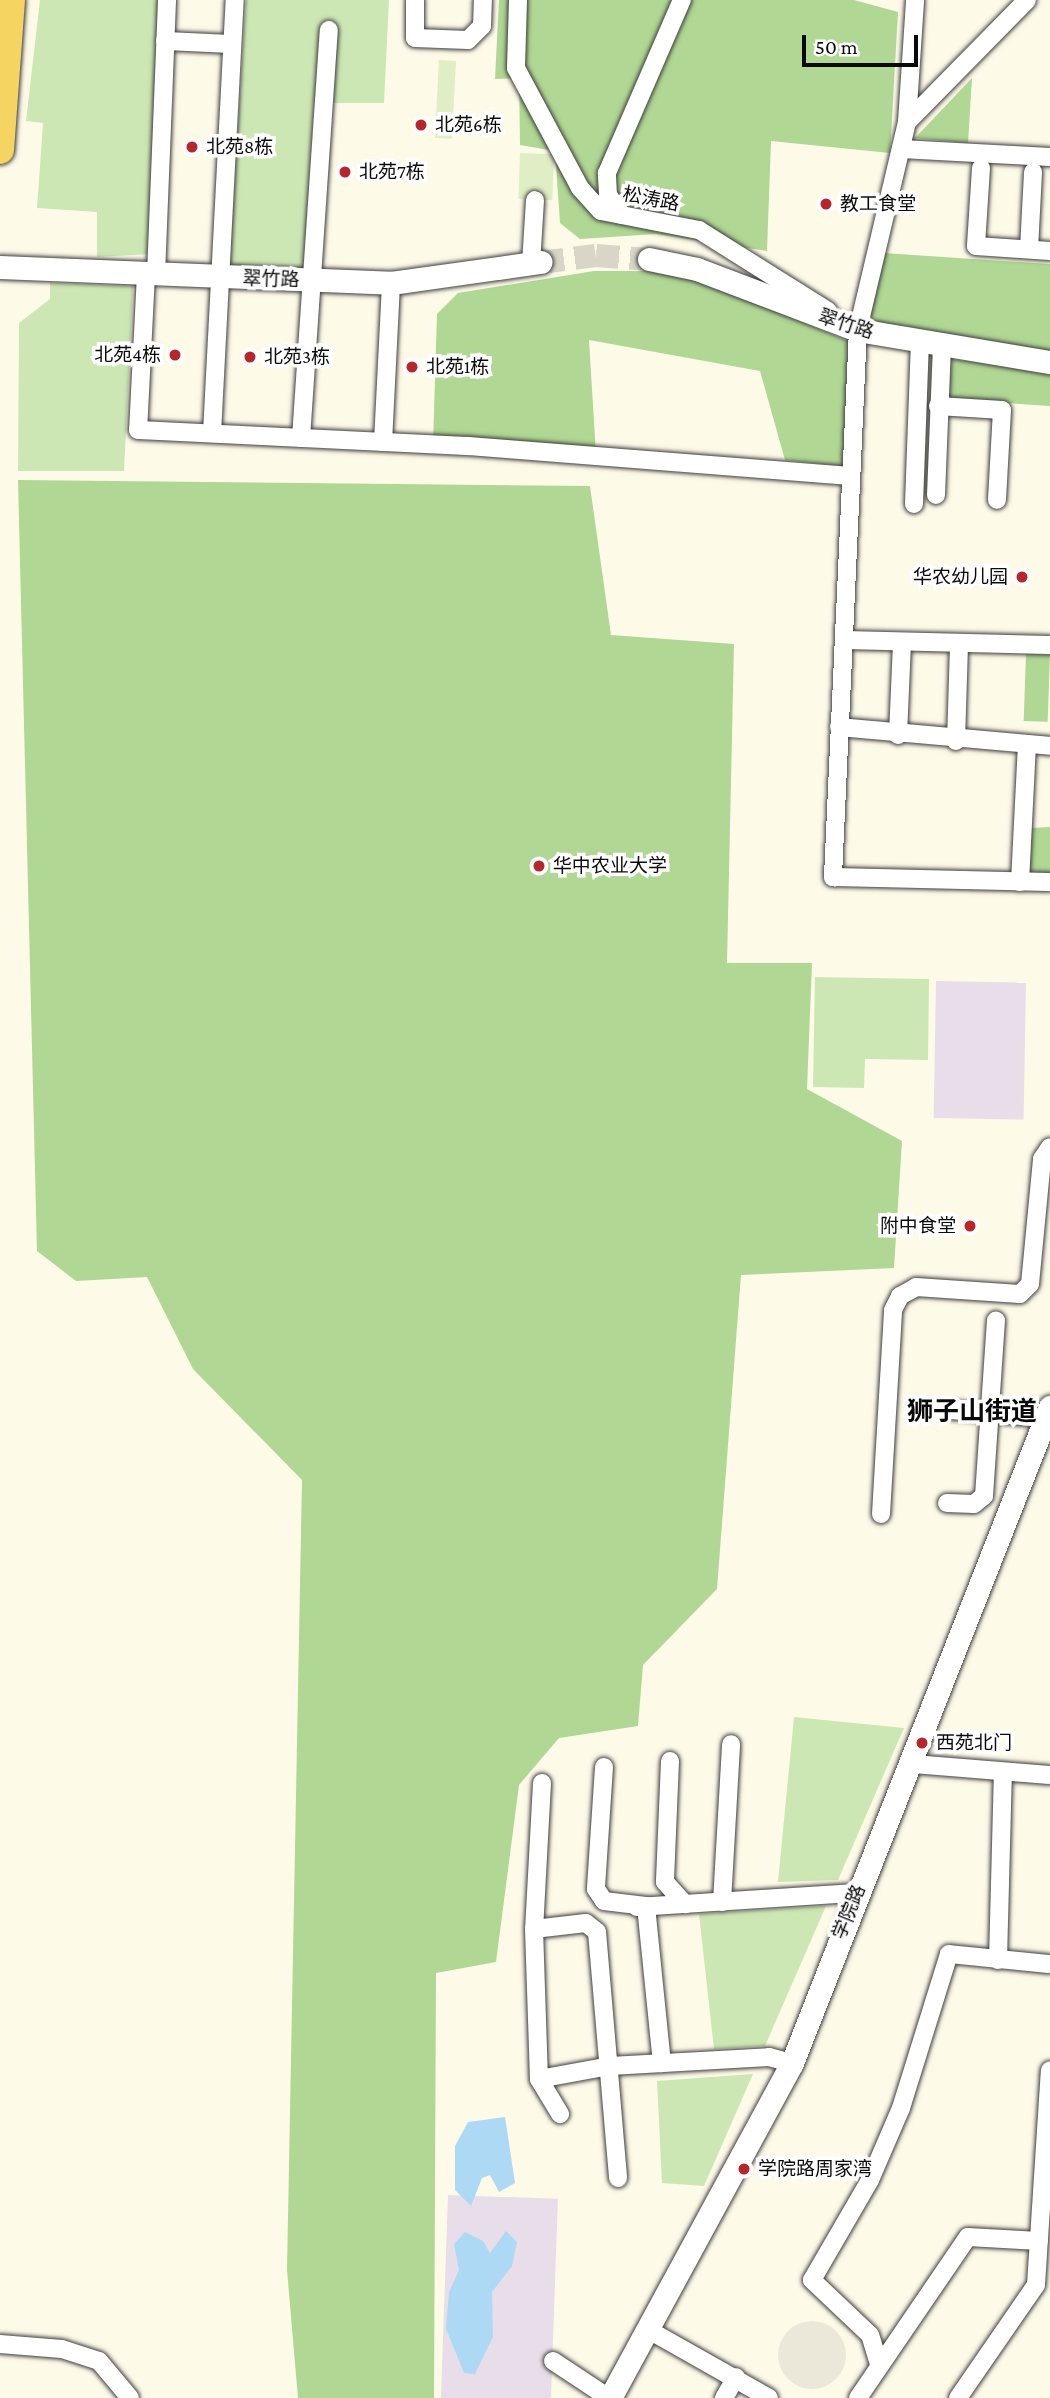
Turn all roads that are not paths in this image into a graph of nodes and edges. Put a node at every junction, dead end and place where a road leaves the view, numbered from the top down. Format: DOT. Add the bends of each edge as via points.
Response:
graph roads {
  1 [pos="11,0"];
  2 [pos="167,0"];
  3 [pos="235,0"];
  4 [pos="415,0"];
  5 [pos="483,0"];
  6 [pos="518,0"];
  7 [pos="682,0"];
  8 [pos="915,0"];
  9 [pos="1027,0"];
  10 [pos="329,30"];
  11 [pos="166,41"];
  12 [pos="233,44"];
  13 [pos="907,121"];
  14 [pos="901,149"];
  15 [pos="0,150"];
  16 [pos="1050,157"];
  17 [pos="981,168"];
  18 [pos="1033,172"];
  19 [pos="535,200"];
  20 [pos="622,215"];
  21 [pos="1029,249"];
  22 [pos="1050,251"];
  23 [pos="649,259"];
  24 [pos="536,263"];
  25 [pos="0,267"];
  26 [pos="151,274"];
  27 [pos="220,277"];
  28 [pos="312,280"];
  29 [pos="391,283"];
  30 [pos="858,330"];
  31 [pos="931,346"];
  32 [pos="1050,362"];
  33 [pos="939,406"];
  34 [pos="212,433"];
  35 [pos="301,438"];
  36 [pos="383,442"];
  37 [pos="851,476"];
  38 [pos="936,495"];
  39 [pos="997,500"];
  40 [pos="914,504"];
  41 [pos="844,640"];
  42 [pos="902,645"];
  43 [pos="1050,645"];
  44 [pos="958,646"];
  45 [pos="839,727"];
  46 [pos="898,735"];
  47 [pos="956,741"];
  48 [pos="1027,745"];
  49 [pos="1050,746"];
  50 [pos="1020,882"];
  51 [pos="1050,883"];
  52 [pos="1050,1147"];
  53 [pos="996,1320"];
  54 [pos="951,1410"];
  55 [pos="1048,1412"];
  56 [pos="991,1414"];
  57 [pos="947,1503"];
  58 [pos="881,1514"];
  59 [pos="732,1744"];
  60 [pos="670,1761"];
  61 [pos="913,1765"];
  62 [pos="604,1767"];
  63 [pos="1003,1773"];
  64 [pos="1050,1775"];
  65 [pos="542,1783"];
  66 [pos="856,1893"];
  67 [pos="722,1902"];
  68 [pos="685,1904"];
  69 [pos="646,1906"];
  70 [pos="623,1908"];
  71 [pos="534,1929"];
  72 [pos="998,1960"];
  73 [pos="1050,1964"];
  74 [pos="662,2063"];
  75 [pos="792,2063"];
  76 [pos="610,2066"];
  77 [pos="1050,2070"];
  78 [pos="539,2079"];
  79 [pos="560,2114"];
  80 [pos="618,2178"];
  81 [pos="1046,2190"];
  82 [pos="1039,2241"];
  83 [pos="647,2329"];
  84 [pos="0,2344"];
  85 [pos="553,2361"];
  86 [pos="879,2364"];
  87 [pos="736,2377"];
  88 [pos="130,2398"];
  89 [pos="609,2398"];
  90 [pos="724,2398"];
  91 [pos="769,2398"];
  92 [pos="858,2398"];
  93 [pos="958,2398"];
  1 -- 15 [label="main road"];
  2 -- 11 [label="street"];
  3 -- 12 [label="street"];
  4 -- 5 [label="street" via="415,38 468,40 482,26"];
  6 -- 20 [label="street, 松涛路" via="516,68 580,188 601,211"];
  7 -- 20 [label="street" via="607,173 608,195"];
  8 -- 13 [label="street"];
  9 -- 13 [label="street"];
  10 -- 28 [label="street"];
  11 -- 12 [label="street"];
  11 -- 26 [label="street"];
  12 -- 27 [label="street"];
  13 -- 14 [label="street"];
  14 -- 16 [label="street"];
  14 -- 30 [label="street"];
  17 -- 21 [label="street" via="976,246"];
  18 -- 21 [label="street"];
  19 -- 24 [label="street"];
  20 -- 30 [label="street, 松涛路" via="699,230"];
  21 -- 22 [label="street"];
  23 -- 30 [label="street, 翠竹路" via="697,269"];
  24 -- 29 [label="street, 翠竹路"];
  25 -- 26 [label="street, 翠竹路"];
  26 -- 27 [label="street, 翠竹路"];
  26 -- 34 [label="street" via="138,430"];
  27 -- 28 [label="street, 翠竹路"];
  27 -- 34 [label="street"];
  28 -- 29 [label="street, 翠竹路"];
  28 -- 35 [label="street"];
  29 -- 36 [label="street"];
  30 -- 31 [label="street, 翠竹路"];
  30 -- 37 [label="street"];
  31 -- 32 [label="street, 翠竹路"];
  31 -- 33 [label="street"];
  31 -- 40 [label="street"];
  33 -- 38 [label="street"];
  33 -- 39 [label="street" via="1002,410"];
  34 -- 35 [label="street"];
  35 -- 36 [label="street"];
  36 -- 37 [label="street"];
  37 -- 41 [label="street"];
  41 -- 42 [label="street"];
  41 -- 45 [label="street"];
  42 -- 44 [label="street"];
  42 -- 46 [label="street"];
  43 -- 44 [label="street"];
  44 -- 47 [label="street"];
  45 -- 46 [label="street"];
  45 -- 50 [label="street" via="833,877"];
  46 -- 47 [label="street"];
  47 -- 48 [label="street"];
  48 -- 49 [label="street"];
  48 -- 50 [label="street"];
  50 -- 51 [label="street"];
  52 -- 58 [label="street" via="1042,1159 1030,1284 1020,1294 916,1287 900,1296 893,1310"];
  53 -- 56 [label="street"];
  54 -- 56 [label="street"];
  55 -- 56 [label="street"];
  55 -- 61 [label="street, 学院路"];
  56 -- 57 [label="street" via="984,1496 974,1504"];
  59 -- 67 [label="street"];
  60 -- 68 [label="street" via="664,1882"];
  61 -- 63 [label="street"];
  61 -- 66 [label="street, 学院路"];
  62 -- 69 [label="street" via="596,1889 604,1901"];
  63 -- 64 [label="street"];
  63 -- 72 [label="street"];
  65 -- 71 [label="street"];
  66 -- 67 [label="street"];
  66 -- 75 [label="street, 学院路"];
  67 -- 68 [label="street"];
  68 -- 69 [label="street"];
  69 -- 70 [label="street"];
  69 -- 74 [label="street"];
  71 -- 76 [label="street" via="586,1923 597,1933"];
  71 -- 78 [label="street"];
  72 -- 73 [label="street"];
  72 -- 86 [label="street" via="949,1954 896,2120 870,2180 812,2280 870,2335"];
  74 -- 75 [label="street" via="769,2057"];
  74 -- 76 [label="street"];
  75 -- 83 [label="street, 学院路"];
  76 -- 78 [label="street"];
  76 -- 80 [label="street"];
  77 -- 81 [label="street"];
  78 -- 79 [label="street"];
  81 -- 82 [label="street"];
  82 -- 86 [label="street" via="968,2237"];
  82 -- 93 [label="street" via="1035,2285"];
  83 -- 87 [label="street"];
  83 -- 89 [label="street, 学院路"];
  84 -- 88 [label="street" via="62,2349 99,2361"];
  85 -- 89 [label="street"];
  86 -- 92 [label="street"];
  87 -- 90 [label="street"];
  87 -- 91 [label="street"];
}
